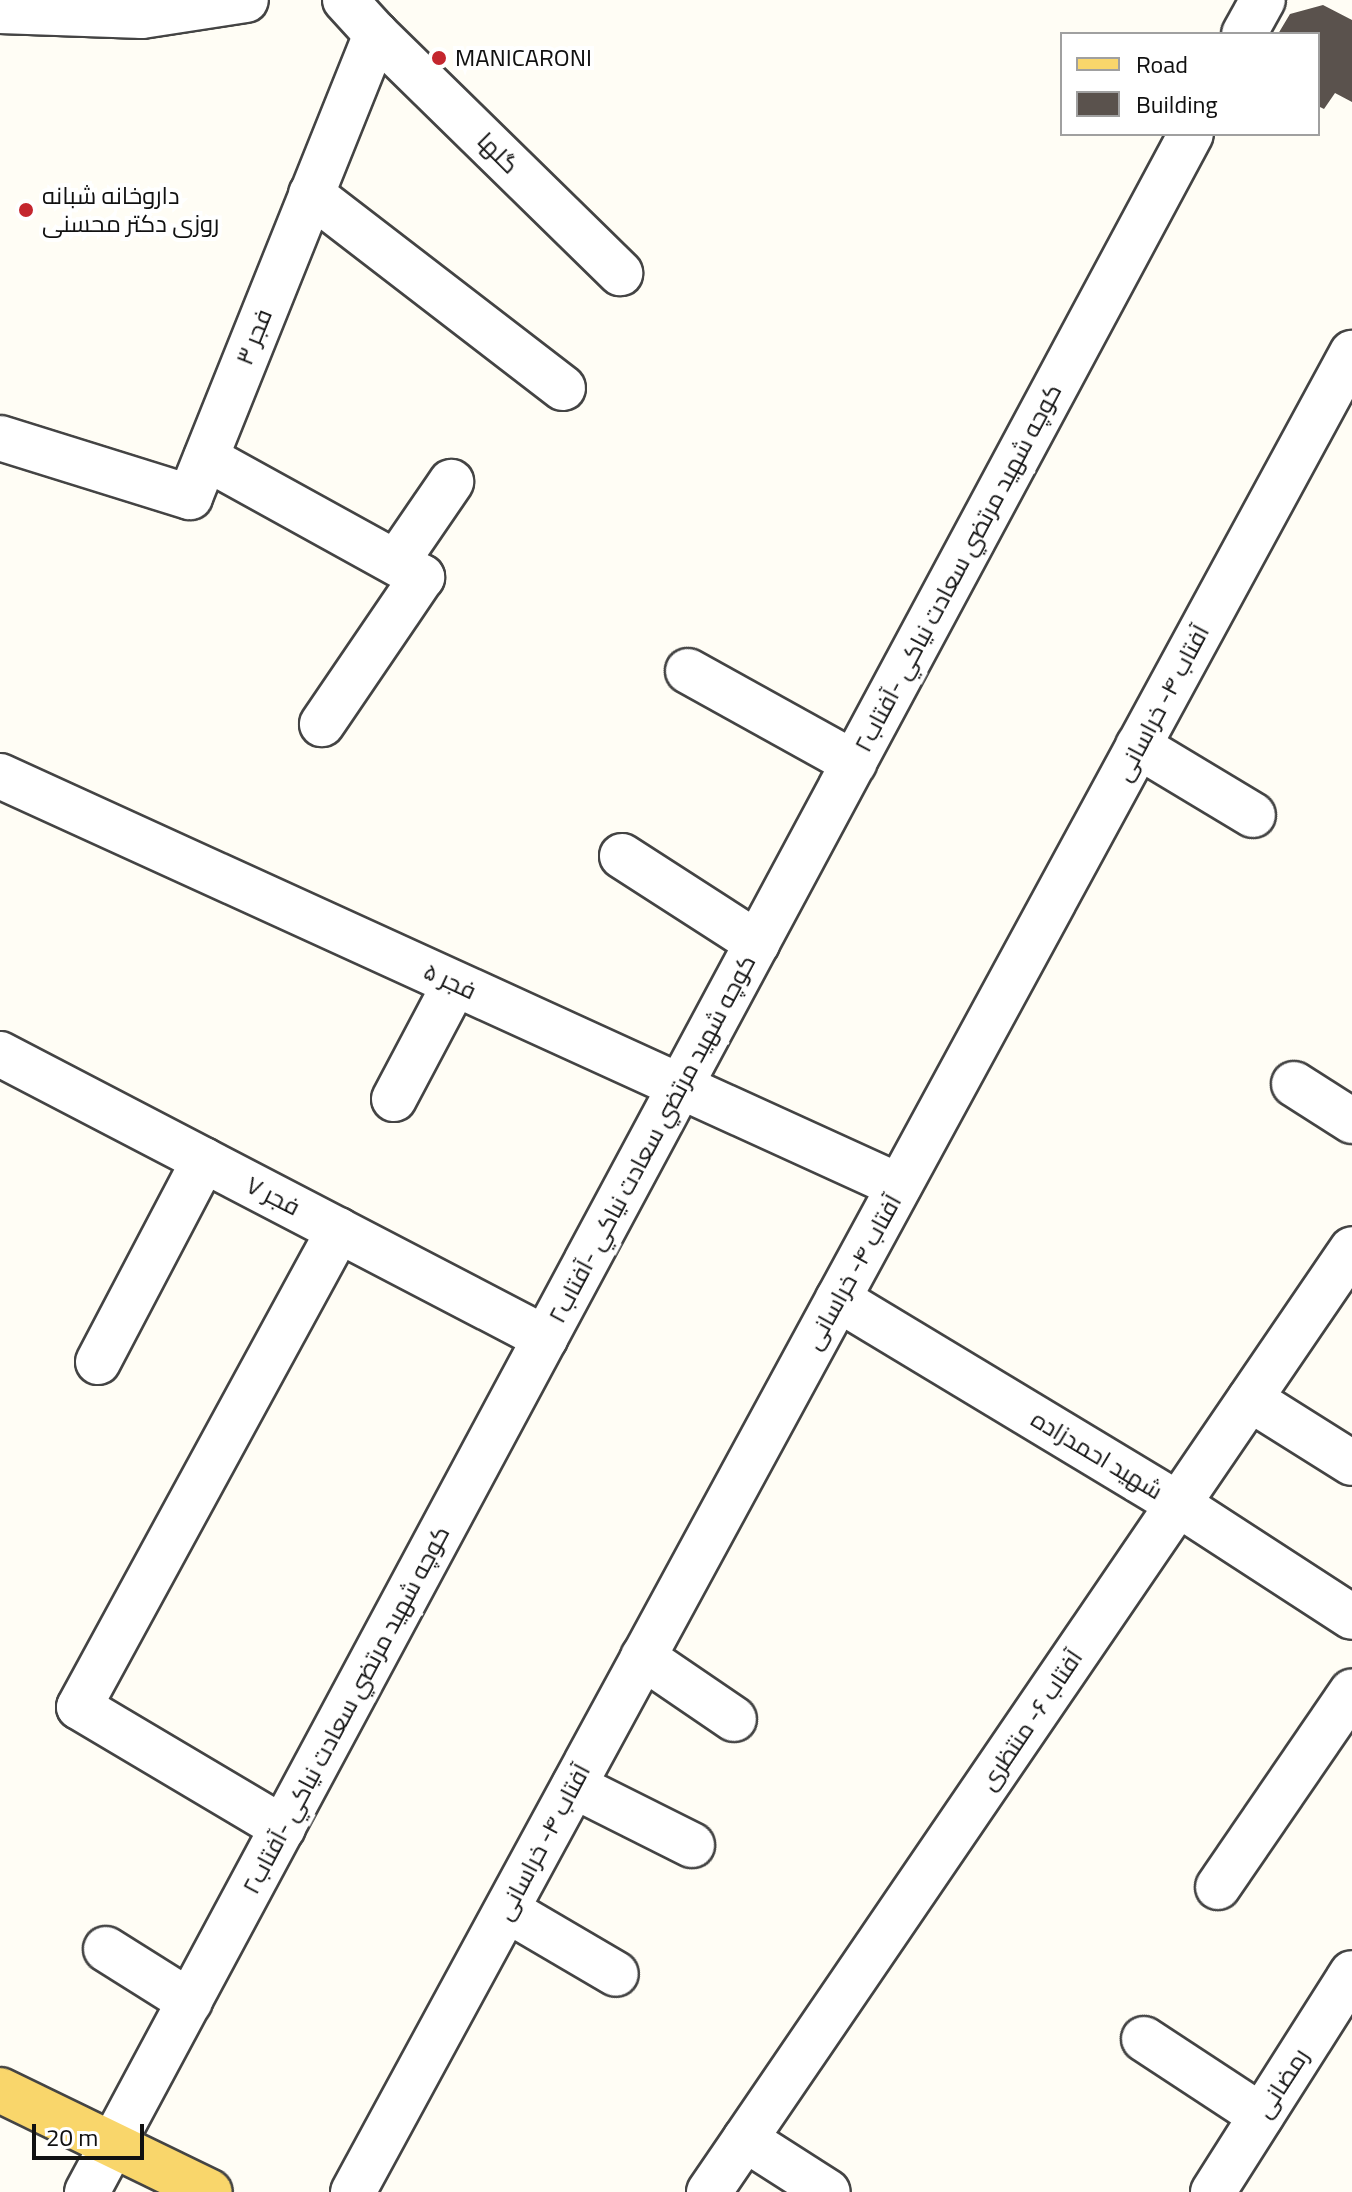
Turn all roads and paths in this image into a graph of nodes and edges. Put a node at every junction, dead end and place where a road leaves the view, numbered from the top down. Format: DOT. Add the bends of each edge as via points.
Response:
graph roads {
  1 [pos="246,0"];
  2 [pos="345,0"];
  3 [pos="1263,0"];
  4 [pos="0,11"];
  5 [pos="1245,32"];
  6 [pos="376,34"];
  7 [pos="1190,136"];
  8 [pos="311,194"];
  9 [pos="620,273"];
  10 [pos="1352,353"];
  11 [pos="563,388"];
  12 [pos="0,438"];
  13 [pos="206,458"];
  14 [pos="451,482"];
  15 [pos="397,561"];
  16 [pos="688,671"];
  17 [pos="322,724"];
  18 [pos="1138,746"];
  19 [pos="854,763"];
  20 [pos="0,776"];
  21 [pos="1253,815"];
  22 [pos="622,856"];
  23 [pos="757,943"];
  24 [pos="455,984"];
  25 [pos="0,1054"];
  26 [pos="1294,1084"];
  27 [pos="681,1086"];
  28 [pos="394,1099"];
  29 [pos="1352,1121"];
  30 [pos="204,1160"];
  31 [pos="899,1186"];
  32 [pos="339,1230"];
  33 [pos="1352,1249"];
  34 [pos="838,1299"];
  35 [pos="545,1338"];
  36 [pos="98,1362"];
  37 [pos="1250,1399"];
  38 [pos="1352,1463"];
  39 [pos="1178,1504"];
  40 [pos="1352,1617"];
  41 [pos="643,1657"];
  42 [pos="1352,1691"];
  43 [pos="734,1719"];
  44 [pos="574,1786"];
  45 [pos="283,1828"];
  46 [pos="692,1845"];
  47 [pos="1218,1887"];
  48 [pos="507,1910"];
  49 [pos="106,1949"];
  50 [pos="1352,1973"];
  51 [pos="616,1974"];
  52 [pos="190,2002"];
  53 [pos="1144,2039"];
  54 [pos="0,2090"];
  55 [pos="1261,2116"];
  56 [pos="745,2139"];
  57 [pos="113,2145"];
  58 [pos="87,2192"];
  59 [pos="210,2192"];
  60 [pos="353,2192"];
  61 [pos="709,2192"];
  62 [pos="828,2192"];
  63 [pos="1213,2192"];
  1 -- 4 [label="street" via="142,16"];
  2 -- 6 [label="street"];
  3 -- 5 [label="street"];
  6 -- 8 [label="street, فجر ۳"];
  6 -- 9 [label="street, گلها"];
  7 -- 19 [label="street, كوچه شهيد مرتضي سعادت نياكي -آفتاب۲"];
  8 -- 11 [label="street"];
  8 -- 13 [label="street, فجر ۳"];
  10 -- 18 [label="street, آفتاب ۴- خراسانی"];
  12 -- 13 [label="street, فجر ۳" via="190,497"];
  13 -- 15 [label="street"];
  14 -- 15 [label="street"];
  15 -- 17 [label="street" via="422,577"];
  16 -- 19 [label="street"];
  18 -- 21 [label="street"];
  18 -- 31 [label="street, آفتاب ۴- خراسانی"];
  19 -- 23 [label="street, كوچه شهيد مرتضي سعادت نياكي -آفتاب۲"];
  20 -- 24 [label="street, فجر ۵"];
  22 -- 23 [label="street"];
  23 -- 27 [label="street, كوچه شهيد مرتضي سعادت نياكي -آفتاب۲"];
  24 -- 27 [label="street, فجر ۵"];
  24 -- 28 [label="street"];
  25 -- 30 [label="street, فجر ۷"];
  26 -- 29 [label="street"];
  27 -- 31 [label="street, فجر ۵"];
  27 -- 35 [label="street, كوچه شهيد مرتضي سعادت نياكي -آفتاب۲"];
  30 -- 32 [label="street, فجر ۷"];
  30 -- 36 [label="street"];
  31 -- 34 [label="street, آفتاب ۴- خراسانی"];
  32 -- 35 [label="street, فجر ۷"];
  32 -- 45 [label="street" via="79,1707"];
  33 -- 37 [label="street, آفتاب ۶- منتظری"];
  34 -- 39 [label="street, شهید احمدزاده"];
  34 -- 41 [label="street, آفتاب ۴- خراسانی"];
  35 -- 45 [label="street, كوچه شهيد مرتضي سعادت نياكي -آفتاب۲"];
  37 -- 38 [label="street"];
  37 -- 39 [label="street, آفتاب ۶- منتظری"];
  39 -- 40 [label="street, شهید احمدزاده"];
  39 -- 56 [label="street, آفتاب ۶- منتظری"];
  41 -- 43 [label="street"];
  41 -- 44 [label="street, آفتاب ۴- خراسانی"];
  42 -- 47 [label="street"];
  44 -- 46 [label="street"];
  44 -- 48 [label="street, آفتاب ۴- خراسانی"];
  45 -- 52 [label="street, كوچه شهيد مرتضي سعادت نياكي -آفتاب۲"];
  48 -- 51 [label="street"];
  48 -- 60 [label="street, آفتاب ۴- خراسانی"];
  49 -- 52 [label="street"];
  50 -- 55 [label="street, رمضانی"];
  52 -- 57 [label="street, كوچه شهيد مرتضي سعادت نياكي -آفتاب۲"];
  53 -- 55 [label="street"];
  54 -- 57 [label="main road"];
  55 -- 63 [label="street, رمضانی"];
  56 -- 61 [label="street, آفتاب ۶- منتظری"];
  56 -- 62 [label="street"];
  57 -- 58 [label="street, كوچه شهيد مرتضي سعادت نياكي -آفتاب۲"];
  57 -- 59 [label="main road"];
}
